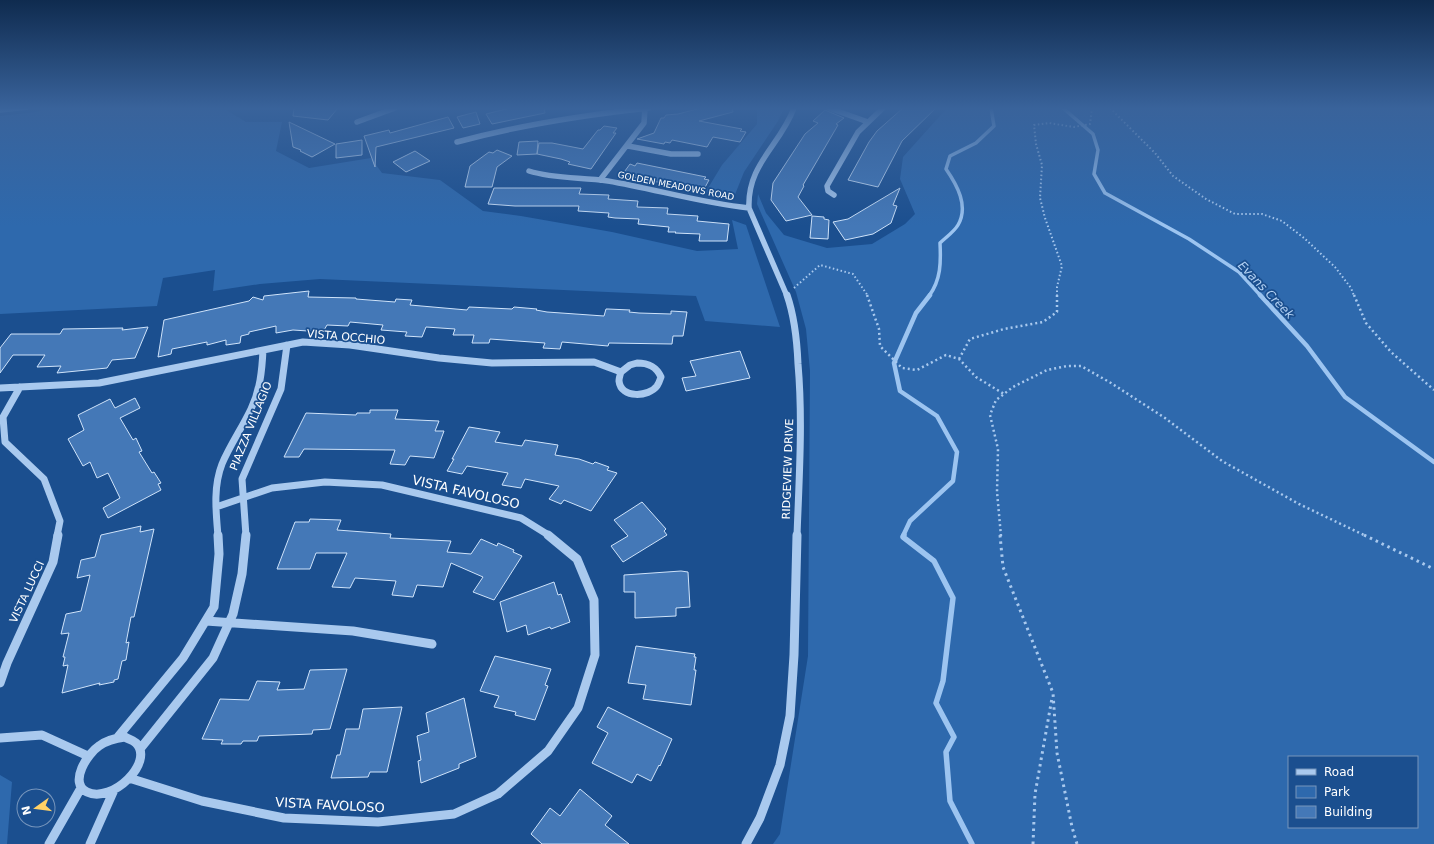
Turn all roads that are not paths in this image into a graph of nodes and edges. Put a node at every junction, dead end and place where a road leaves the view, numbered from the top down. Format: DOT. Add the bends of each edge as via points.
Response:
graph roads {
  1 [pos="627,147"];
  2 [pos="636,147"];
  3 [pos="772,147"];
  4 [pos="848,147"];
  5 [pos="698,154"];
  6 [pos="529,171"];
  7 [pos="600,180"];
  8 [pos="834,195"];
  9 [pos="750,208"];
  10 [pos="287,346"];
  11 [pos="263,350"];
  12 [pos="620,372"];
  13 [pos="20,387"];
  14 [pos="0,388"];
  15 [pos="243,497"];
  16 [pos="216,507"];
  17 [pos="206,621"];
  18 [pos="229,622"];
  19 [pos="432,644"];
  20 [pos="0,684"];
  21 [pos="0,738"];
  22 [pos="117,738"];
  23 [pos="140,749"];
  24 [pos="88,756"];
  25 [pos="129,778"];
  26 [pos="81,788"];
  27 [pos="114,790"];
  28 [pos="49,844"];
  29 [pos="90,844"];
  30 [pos="746,844"];
  1 -- 7 [label="street"];
  2 -- 5 [label="street" via="673,154"];
  3 -- 9 [label="street, RIDGEVIEW DRIVE" via="750,182 747,194"];
  4 -- 8 [label="street" via="827,186 828,191"];
  6 -- 7 [label="street, GOLDEN MEADOWS ROAD" via="542,176 575,176"];
  7 -- 9 [label="street, GOLDEN MEADOWS ROAD" via="728,206"];
  9 -- 30 [label="street, RIDGEVIEW DRIVE" via="795,322 801,400 789,722 780,765 760,818"];
  10 -- 11 [label="street, VISTA OCCHIO"];
  10 -- 12 [label="street, VISTA OCCHIO" via="303,342 350,345 492,363 594,362"];
  10 -- 15 [label="street, PIAZZA VILLAGIO" via="281,389 242,479"];
  11 -- 13 [label="street, VISTA OCCHIO" via="99,384"];
  11 -- 16 [label="street, PIAZZA VILLAGIO" via="258,392 222,464 215,494"];
  12 -- 12 [label="street" via="620,387 631,394 652,392 660,383 660,372 650,365 637,363"];
  13 -- 14 [label="street, VISTA OCCHIO"];
  13 -- 20 [label="street, VISTA LUCCI" via="3,417 5,442 44,479 60,522 53,562"];
  15 -- 16 [label="street, VISTA FAVOLOSO"];
  15 -- 18 [label="street, PIAZZA VILLAGIO" via="246,534 242,574"];
  15 -- 25 [label="street, VISTA FAVOLOSO" via="272,488 325,482 382,486 521,518 556,540 578,559 594,600 595,655 578,708 548,751 498,794 454,814 378,822 284,818 202,801"];
  16 -- 17 [label="street, PIAZZA VILLAGIO" via="218,569 214,607"];
  17 -- 18 [label="street"];
  17 -- 22 [label="street, PIAZZA VILLAGIO" via="183,658"];
  18 -- 19 [label="street" via="353,631"];
  18 -- 23 [label="street, PIAZZA VILLAGIO" via="213,658"];
  21 -- 24 [label="street" via="42,735"];
  22 -- 23 [label="street" via="132,739"];
  22 -- 24 [label="street" via="106,741"];
  23 -- 25 [label="street" via="138,763"];
  24 -- 26 [label="street" via="80,773"];
  25 -- 27 [label="street"];
  26 -- 27 [label="street" via="98,795"];
  26 -- 28 [label="street"];
  27 -- 29 [label="street"];
}
